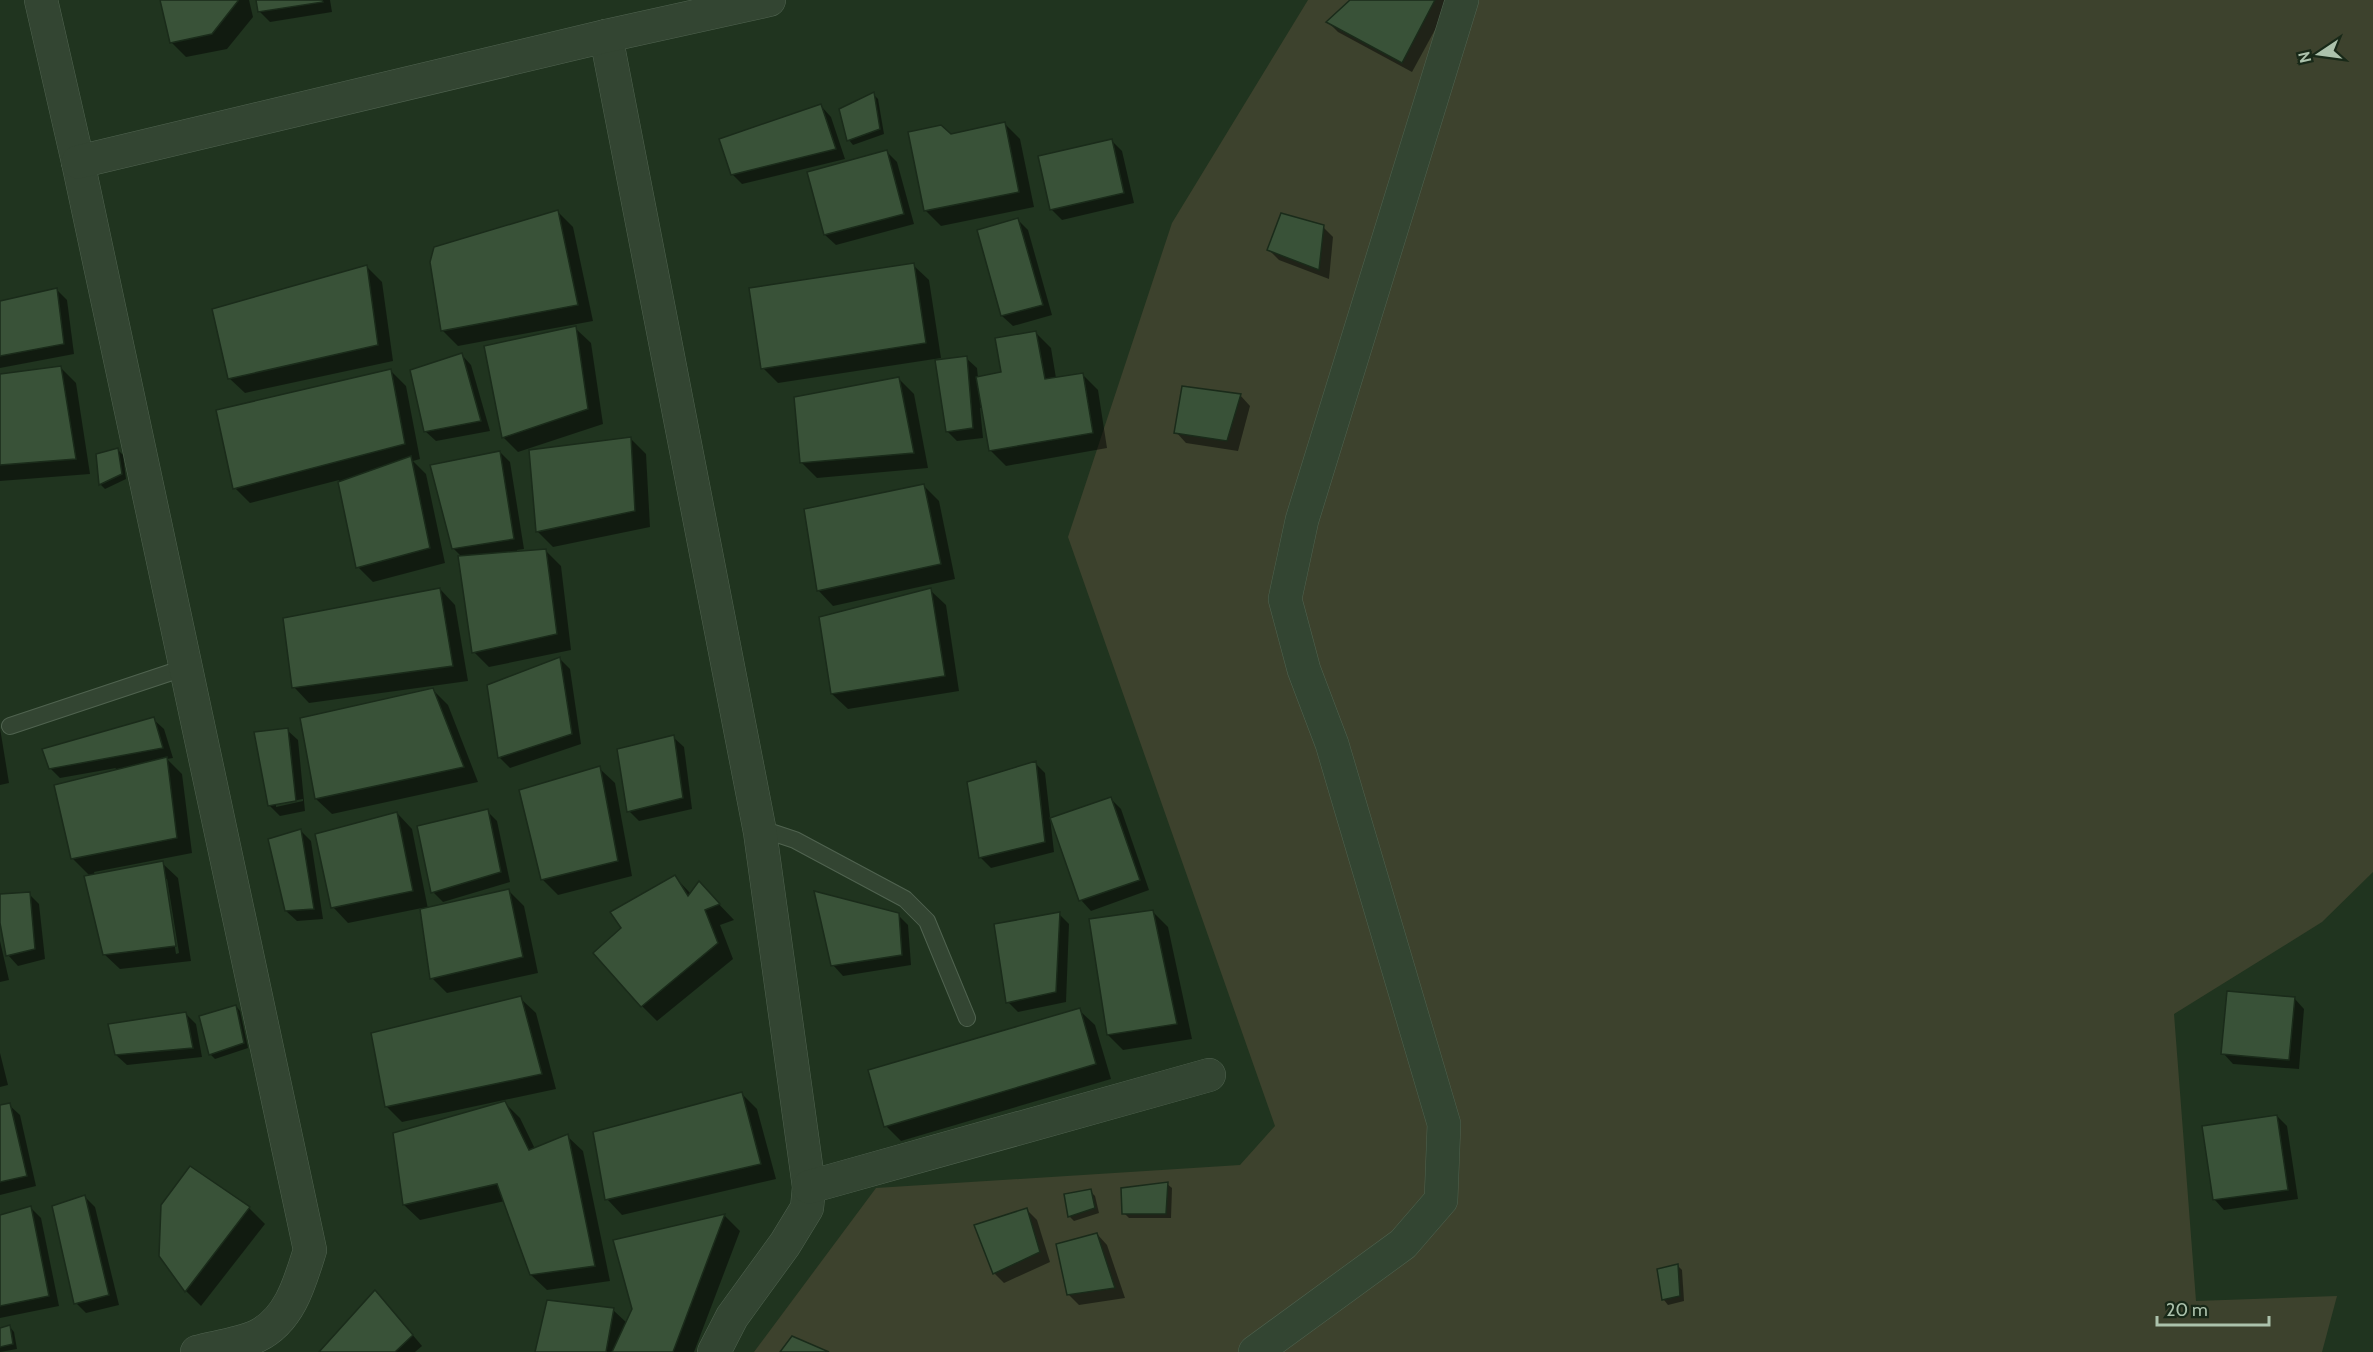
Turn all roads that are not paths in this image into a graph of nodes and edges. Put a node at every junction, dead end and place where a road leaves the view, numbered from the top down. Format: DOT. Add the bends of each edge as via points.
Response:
graph roads {
  1 [pos="41,0"];
  2 [pos="769,0"];
  3 [pos="1462,0"];
  4 [pos="606,36"];
  5 [pos="78,162"];
  6 [pos="187,667"];
  7 [pos="10,726"];
  8 [pos="760,832"];
  9 [pos="967,1018"];
  10 [pos="1209,1075"];
  11 [pos="809,1187"];
  12 [pos="197,1352"];
  13 [pos="714,1352"];
  14 [pos="1255,1352"];
  1 -- 5 [label="street"];
  2 -- 4 [label="street"];
  3 -- 14 [label="street" via="1302,520 1285,599 1444,1124 1441,1200 1403,1244"];
  4 -- 5 [label="street"];
  4 -- 8 [label="street"];
  5 -- 6 [label="street"];
  6 -- 7 [label="lane"];
  6 -- 12 [label="street" via="310,1250 284,1314 257,1336"];
  8 -- 9 [label="lane" via="795,840 905,899 927,921"];
  8 -- 11 [label="street"];
  10 -- 11 [label="street"];
  11 -- 13 [label="street" via="807,1208 732,1317"];
}
